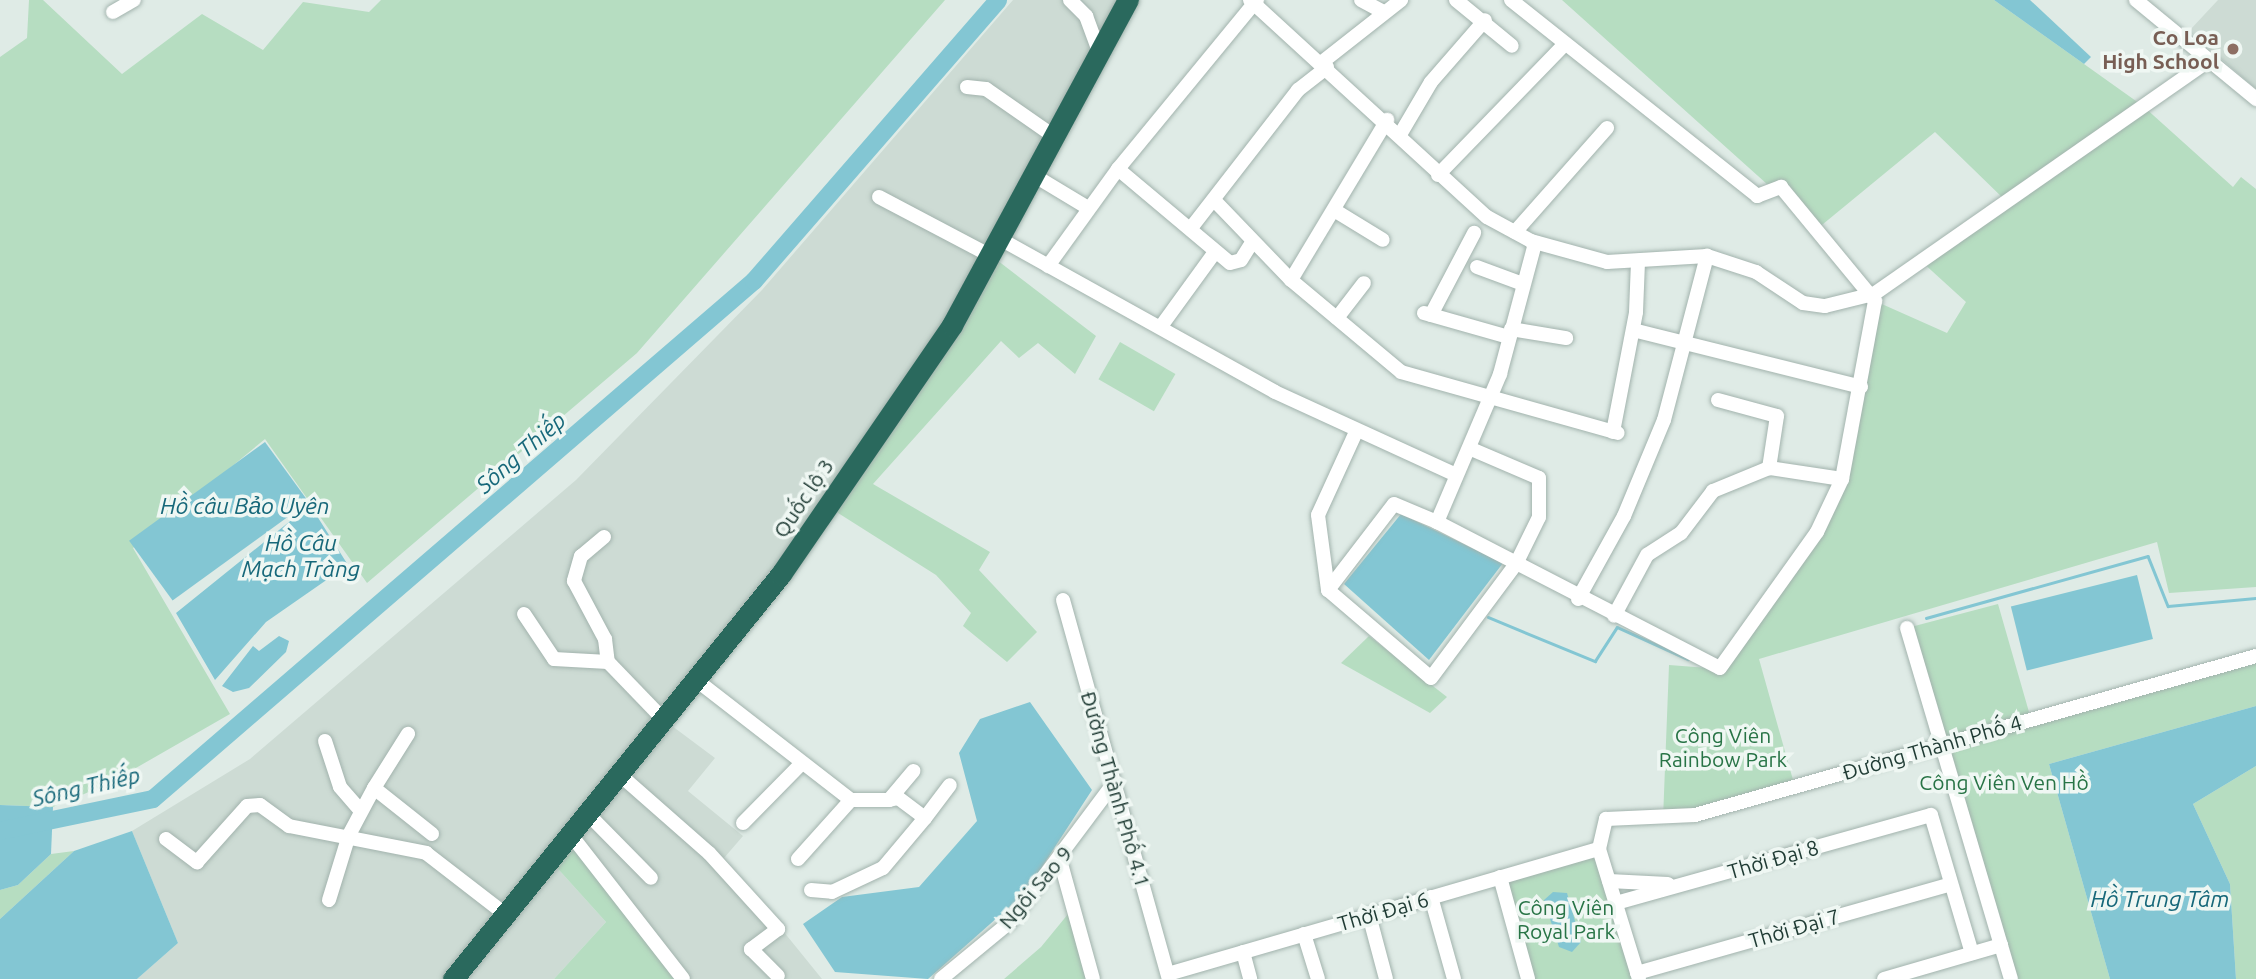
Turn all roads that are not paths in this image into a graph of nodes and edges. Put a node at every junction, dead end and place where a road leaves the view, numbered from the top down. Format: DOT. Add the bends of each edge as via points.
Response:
graph roads {
  1 [pos="134,0"];
  2 [pos="1070,0"];
  3 [pos="1361,0"];
  4 [pos="1401,0"];
  5 [pos="1456,0"];
  6 [pos="1511,0"];
  7 [pos="2136,0"];
  8 [pos="1253,1"];
  9 [pos="1124,9"];
  10 [pos="113,12"];
  11 [pos="1384,12"];
  12 [pos="1086,16"];
  13 [pos="1485,20"];
  14 [pos="1513,46"];
  15 [pos="1562,47"];
  16 [pos="1100,54"];
  17 [pos="2208,60"];
  18 [pos="1324,65"];
  19 [pos="967,87"];
  20 [pos="2256,99"];
  21 [pos="1387,120"];
  22 [pos="1607,128"];
  23 [pos="1401,133"];
  24 [pos="1055,137"];
  25 [pos="1118,169"];
  26 [pos="1438,175"];
  27 [pos="1035,176"];
  28 [pos="879,197"];
  29 [pos="1214,200"];
  30 [pos="1088,208"];
  31 [pos="1334,210"];
  32 [pos="1191,228"];
  33 [pos="1515,232"];
  34 [pos="1474,233"];
  35 [pos="1383,240"];
  36 [pos="1253,241"];
  37 [pos="1535,243"];
  38 [pos="997,248"];
  39 [pos="1215,252"];
  40 [pos="1707,256"];
  41 [pos="1638,262"];
  42 [pos="1048,266"];
  43 [pos="1477,267"];
  44 [pos="1291,279"];
  45 [pos="1364,283"];
  46 [pos="1522,284"];
  47 [pos="1874,294"];
  48 [pos="1337,317"];
  49 [pos="1162,325"];
  50 [pos="1633,330"];
  51 [pos="1510,333"];
  52 [pos="1566,338"];
  53 [pos="1685,339"];
  54 [pos="1861,387"];
  55 [pos="1718,400"];
  56 [pos="1488,401"];
  57 [pos="1356,432"];
  58 [pos="1469,448"];
  59 [pos="1769,468"];
  60 [pos="1456,475"];
  61 [pos="1842,479"];
  62 [pos="1437,522"];
  63 [pos="604,537"];
  64 [pos="1516,564"];
  65 [pos="1328,590"];
  66 [pos="1578,599"];
  67 [pos="1063,600"];
  68 [pos="524,614"];
  69 [pos="1614,616"];
  70 [pos="1907,628"];
  71 [pos="2256,656"];
  72 [pos="608,662"];
  73 [pos="695,679"];
  74 [pos="663,719"];
  75 [pos="408,734"];
  76 [pos="325,741"];
  77 [pos="1943,744"];
  78 [pos="802,763"];
  79 [pos="913,771"];
  80 [pos="619,774"];
  81 [pos="1114,783"];
  82 [pos="950,785"];
  83 [pos="374,788"];
  84 [pos="851,800"];
  85 [pos="889,800"];
  86 [pos="360,810"];
  87 [pos="587,813"];
  88 [pos="925,818"];
  89 [pos="743,823"];
  90 [pos="432,834"];
  91 [pos="349,835"];
  92 [pos="571,835"];
  93 [pos="166,839"];
  94 [pos="1599,849"];
  95 [pos="798,859"];
  96 [pos="1060,860"];
  97 [pos="1500,877"];
  98 [pos="651,878"];
  99 [pos="1609,881"];
  100 [pos="1951,884"];
  101 [pos="1680,885"];
  102 [pos="811,890"];
  103 [pos="1431,897"];
  104 [pos="328,900"];
  105 [pos="1616,903"];
  106 [pos="505,914"];
  107 [pos="1369,915"];
  108 [pos="1304,934"];
  109 [pos="2001,945"];
  110 [pos="1242,952"];
  111 [pos="1972,953"];
  112 [pos="958,972"];
  113 [pos="778,976"];
  114 [pos="1168,976"];
  115 [pos="1638,976"];
  116 [pos="453,979"];
  117 [pos="683,979"];
  118 [pos="941,979"];
  119 [pos="1093,979"];
  120 [pos="1250,979"];
  121 [pos="1318,979"];
  122 [pos="1386,979"];
  123 [pos="1454,979"];
  124 [pos="1528,979"];
  125 [pos="1884,979"];
  126 [pos="2011,979"];
  1 -- 10 [label="street"];
  2 -- 12 [label="street"];
  3 -- 11 [label="street"];
  4 -- 11 [label="street"];
  5 -- 13 [label="street"];
  6 -- 15 [label="street"];
  7 -- 17 [label="street"];
  8 -- 18 [label="street"];
  8 -- 25 [label="street"];
  9 -- 12 [label="street"];
  9 -- 16 [label="highway, Quốc lộ 3"];
  11 -- 18 [label="street"];
  12 -- 16 [label="street"];
  13 -- 14 [label="street"];
  13 -- 23 [label="street" via="1431,82"];
  15 -- 26 [label="street"];
  15 -- 47 [label="street" via="1757,196 1781,187"];
  16 -- 24 [label="highway, Quốc lộ 3"];
  17 -- 20 [label="street"];
  17 -- 47 [label="street"];
  18 -- 21 [label="street"];
  18 -- 29 [label="street" via="1298,90"];
  19 -- 24 [label="street" via="986,89"];
  21 -- 23 [label="street"];
  21 -- 31 [label="street"];
  22 -- 33 [label="street"];
  23 -- 26 [label="street"];
  24 -- 27 [label="highway, Quốc lộ 3"];
  25 -- 30 [label="street"];
  25 -- 32 [label="street"];
  26 -- 33 [label="street"];
  27 -- 30 [label="street"];
  27 -- 38 [label="highway, Quốc lộ 3"];
  28 -- 38 [label="street"];
  29 -- 32 [label="street"];
  29 -- 36 [label="street"];
  30 -- 42 [label="street"];
  31 -- 35 [label="street"];
  31 -- 44 [label="street"];
  32 -- 39 [label="street"];
  33 -- 37 [label="street"];
  34 -- 51 [label="street" via="1427,313"];
  36 -- 39 [label="street" via="1234,264"];
  36 -- 44 [label="street"];
  37 -- 41 [label="street" via="1569,256"];
  37 -- 46 [label="street"];
  38 -- 42 [label="street"];
  38 -- 73 [label="highway, Quốc lộ 3" via="781,573"];
  39 -- 49 [label="street"];
  40 -- 41 [label="street"];
  40 -- 47 [label="street" via="1756,272 1803,303 1825,306"];
  40 -- 53 [label="street"];
  41 -- 50 [label="street"];
  42 -- 49 [label="street"];
  43 -- 46 [label="street"];
  44 -- 48 [label="street"];
  45 -- 48 [label="street"];
  46 -- 51 [label="street"];
  47 -- 54 [label="street"];
  48 -- 56 [label="street" via="1401,372"];
  49 -- 57 [label="street"];
  50 -- 53 [label="street"];
  50 -- 56 [label="street" via="1615,433"];
  51 -- 52 [label="street"];
  51 -- 56 [label="street"];
  53 -- 54 [label="street"];
  53 -- 66 [label="street" via="1644,471"];
  54 -- 61 [label="street"];
  55 -- 59 [label="street" via="1777,416"];
  56 -- 58 [label="street"];
  57 -- 60 [label="street"];
  57 -- 65 [label="street" via="1318,514"];
  58 -- 60 [label="street"];
  58 -- 64 [label="street" via="1539,478 1539,517"];
  59 -- 61 [label="street"];
  59 -- 69 [label="street" via="1713,491 1681,533 1647,555"];
  60 -- 62 [label="street"];
  61 -- 69 [label="street" via="1817,532 1726,666 1711,665"];
  62 -- 64 [label="street"];
  62 -- 65 [label="street" via="1394,504"];
  63 -- 72 [label="street" via="581,556 574,581 605,639"];
  64 -- 65 [label="street" via="1432,678"];
  64 -- 66 [label="street"];
  66 -- 69 [label="street"];
  67 -- 81 [label="street, Đường Thành Phố 4.1"];
  68 -- 72 [label="street" via="561,664"];
  70 -- 77 [label="street"];
  71 -- 77 [label="street, Đường Thành Phố 4"];
  72 -- 74 [label="street"];
  73 -- 74 [label="highway, Quốc lộ 3"];
  73 -- 78 [label="street"];
  74 -- 80 [label="highway, Quốc lộ 3"];
  75 -- 83 [label="street"];
  76 -- 86 [label="street" via="340,787"];
  77 -- 94 [label="street, Đường Thành Phố 4" via="1695,815 1606,819"];
  77 -- 109 [label="street"];
  78 -- 84 [label="street"];
  78 -- 89 [label="street"];
  79 -- 85 [label="street"];
  80 -- 87 [label="highway, Quốc lộ 3"];
  80 -- 113 [label="street" via="709,853 778,929 751,949"];
  81 -- 96 [label="street, Ngôi Sao 9"];
  81 -- 114 [label="street, Đường Thành Phố 4.1"];
  82 -- 88 [label="street"];
  83 -- 86 [label="street"];
  83 -- 90 [label="street"];
  84 -- 85 [label="street"];
  84 -- 95 [label="street"];
  85 -- 88 [label="street" via="898,799"];
  86 -- 91 [label="street"];
  87 -- 92 [label="highway, Quốc lộ 3"];
  87 -- 98 [label="street"];
  88 -- 102 [label="street" via="883,868 832,892"];
  91 -- 93 [label="street" via="289,826 260,805 247,806 197,862"];
  91 -- 104 [label="street"];
  91 -- 106 [label="street" via="426,853"];
  92 -- 106 [label="highway, Quốc lộ 3"];
  92 -- 117 [label="street"];
  94 -- 97 [label="street, Thời Đại 6"];
  94 -- 99 [label="street"];
  96 -- 112 [label="street, Ngôi Sao 9" via="1010,922"];
  96 -- 119 [label="street"];
  97 -- 103 [label="street, Thời Đại 6"];
  97 -- 124 [label="street"];
  99 -- 101 [label="street"];
  99 -- 105 [label="street"];
  100 -- 101 [label="street, Thời Đại 8" via="1931,815"];
  100 -- 111 [label="street"];
  100 -- 115 [label="street, Thời Đại 7"];
  101 -- 105 [label="street, Thời Đại 8"];
  103 -- 107 [label="street, Thời Đại 6"];
  103 -- 123 [label="street"];
  105 -- 115 [label="street"];
  106 -- 116 [label="highway, Quốc lộ 3"];
  107 -- 108 [label="street, Thời Đại 6"];
  107 -- 122 [label="street"];
  108 -- 110 [label="street, Thời Đại 6"];
  108 -- 121 [label="street"];
  109 -- 111 [label="street"];
  109 -- 126 [label="street"];
  110 -- 114 [label="street, Thời Đại 6"];
  110 -- 120 [label="street"];
  111 -- 125 [label="street"];
  112 -- 118 [label="street, Ngôi Sao 9"];
}
